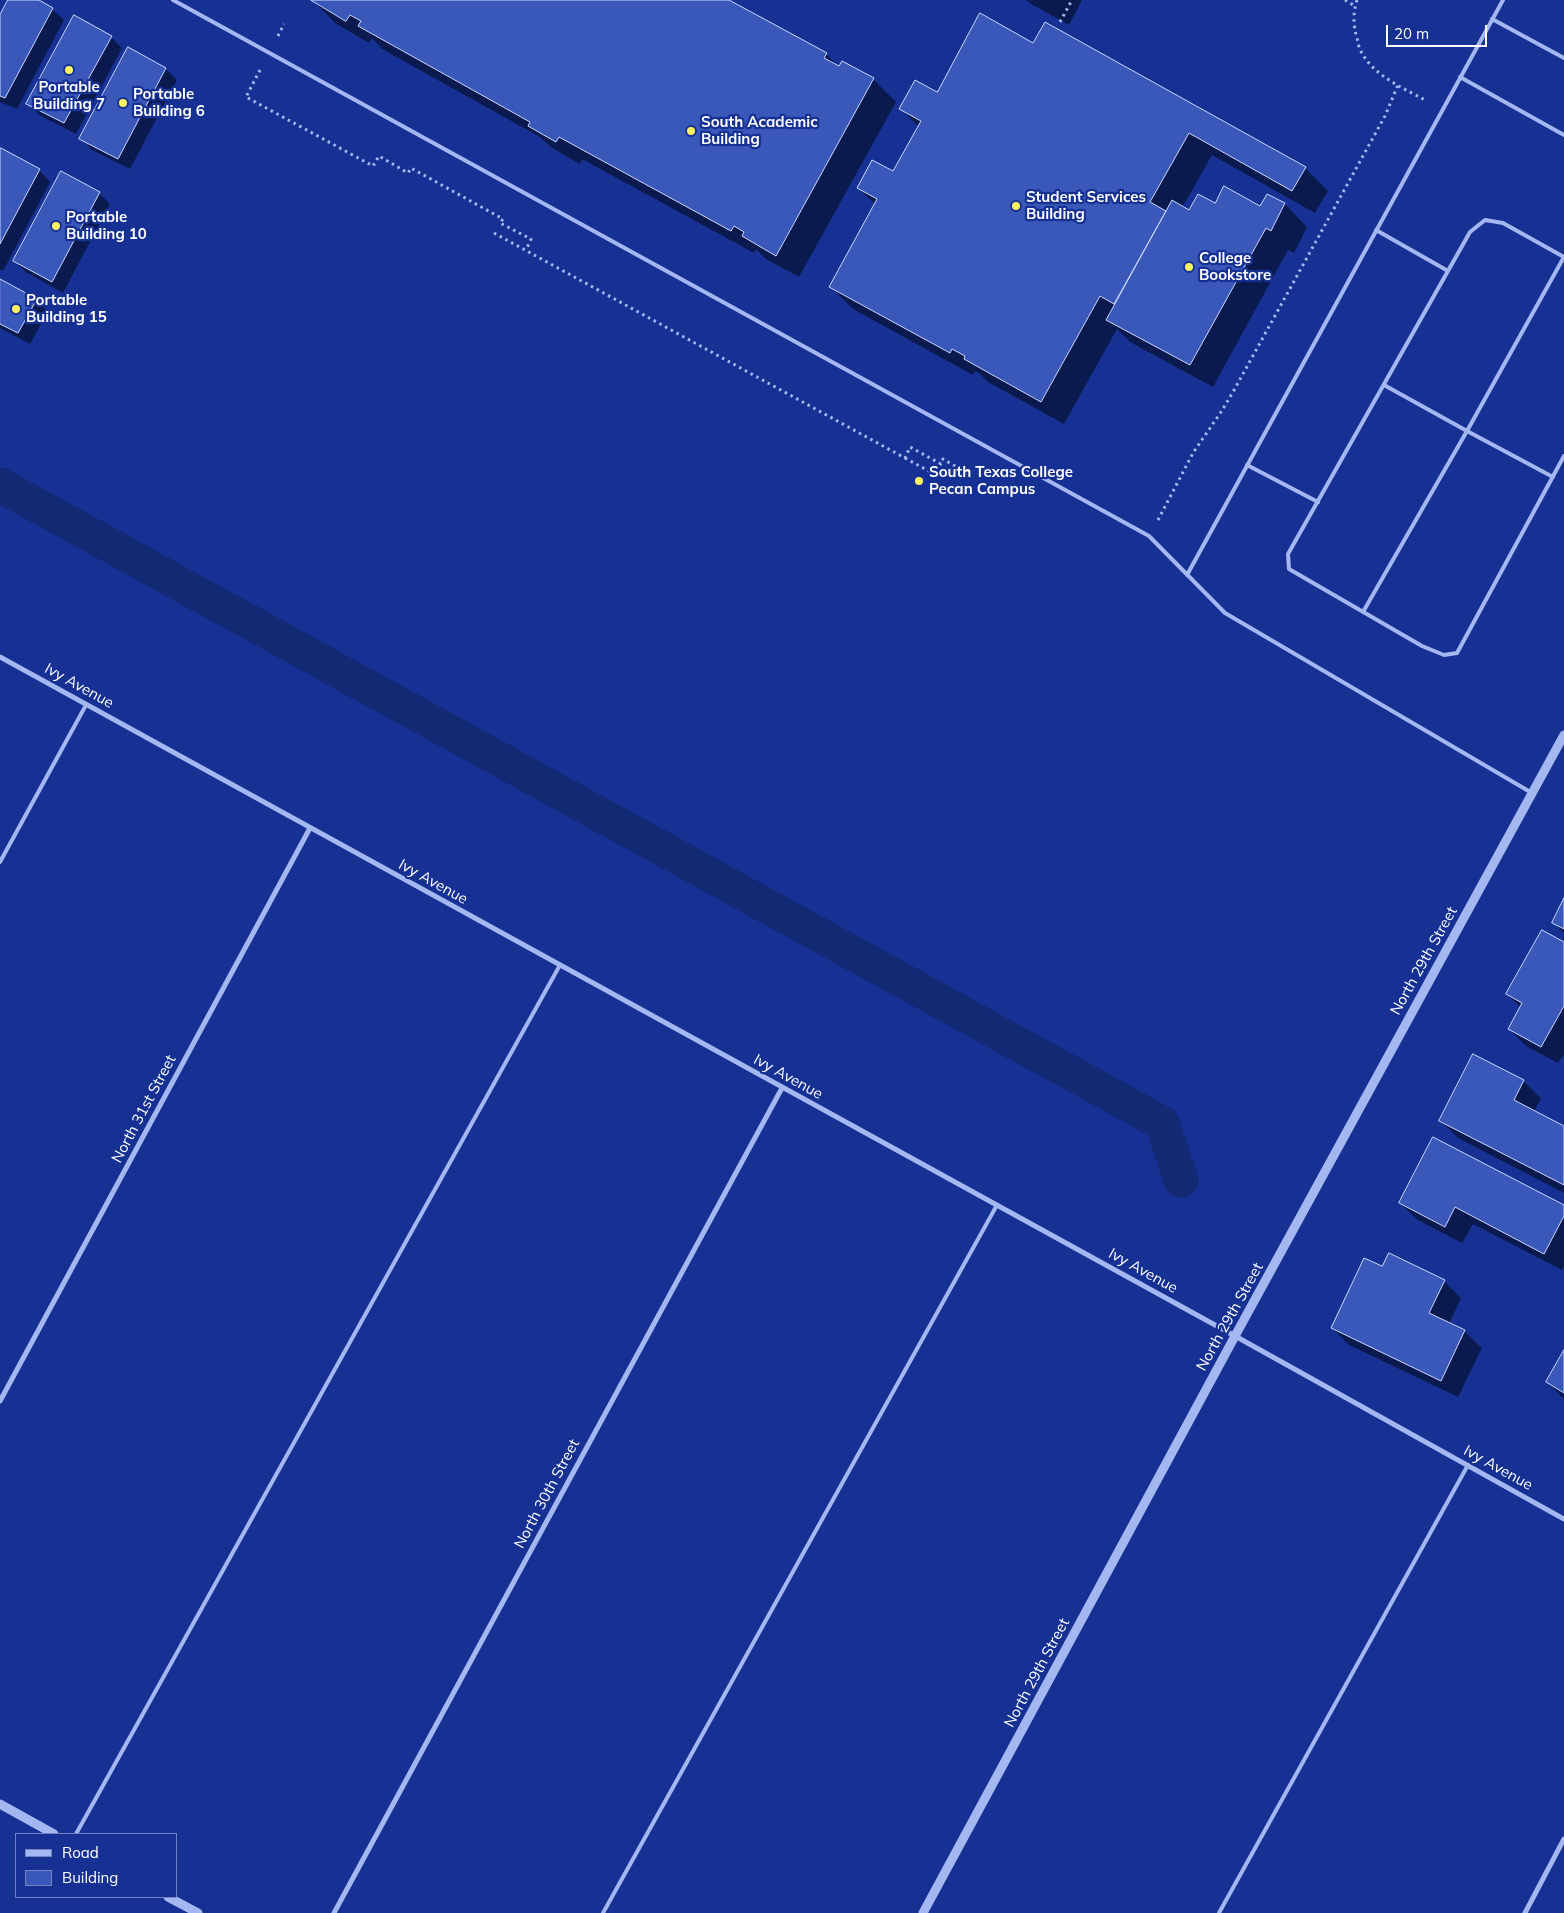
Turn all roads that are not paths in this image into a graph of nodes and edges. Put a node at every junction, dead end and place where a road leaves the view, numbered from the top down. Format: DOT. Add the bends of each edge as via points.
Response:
graph roads {
  1 [pos="173,0"];
  2 [pos="1502,0"];
  3 [pos="1492,19"];
  4 [pos="1564,58"];
  5 [pos="1460,77"];
  6 [pos="1564,135"];
  7 [pos="1376,230"];
  8 [pos="1564,257"];
  9 [pos="1448,271"];
  10 [pos="1384,385"];
  11 [pos="1467,431"];
  12 [pos="1564,456"];
  13 [pos="1247,465"];
  14 [pos="1553,477"];
  15 [pos="1318,502"];
  16 [pos="1187,575"];
  17 [pos="1363,612"];
  18 [pos="0,657"];
  19 [pos="86,704"];
  20 [pos="1564,735"];
  21 [pos="1532,793"];
  22 [pos="310,828"];
  23 [pos="0,862"];
  24 [pos="560,966"];
  25 [pos="782,1088"];
  26 [pos="996,1205"];
  27 [pos="1235,1336"];
  28 [pos="0,1401"];
  29 [pos="1468,1466"];
  30 [pos="1564,1519"];
  31 [pos="0,1804"];
  32 [pos="52,1833"];
  33 [pos="77,1833"];
  34 [pos="1564,1840"];
  35 [pos="170,1898"];
  36 [pos="198,1913"];
  37 [pos="334,1913"];
  38 [pos="603,1913"];
  39 [pos="923,1913"];
  40 [pos="1219,1913"];
  41 [pos="1525,1913"];
  1 -- 16 [label="lane" via="1149,536"];
  2 -- 3 [label="lane"];
  3 -- 4 [label="lane"];
  3 -- 5 [label="lane"];
  5 -- 6 [label="lane"];
  5 -- 7 [label="lane"];
  7 -- 9 [label="lane"];
  7 -- 13 [label="lane"];
  8 -- 9 [label="lane" via="1503,222 1485,220 1470,232"];
  8 -- 11 [label="lane"];
  9 -- 10 [label="lane"];
  10 -- 11 [label="lane"];
  10 -- 15 [label="lane"];
  11 -- 14 [label="lane"];
  11 -- 17 [label="lane"];
  12 -- 14 [label="lane"];
  13 -- 15 [label="lane"];
  13 -- 16 [label="lane"];
  14 -- 17 [label="lane" via="1457,653 1444,654 1422,646"];
  15 -- 17 [label="lane" via="1288,554 1289,569"];
  16 -- 21 [label="lane" via="1225,613"];
  18 -- 19 [label="street, Ivy Avenue"];
  19 -- 22 [label="street, Ivy Avenue"];
  19 -- 23 [label="lane"];
  20 -- 21 [label="street, North 29th Street"];
  21 -- 27 [label="street, North 29th Street"];
  22 -- 24 [label="street, Ivy Avenue"];
  22 -- 28 [label="street, North 31st Street"];
  24 -- 25 [label="street, Ivy Avenue"];
  24 -- 33 [label="lane"];
  25 -- 26 [label="street, Ivy Avenue"];
  25 -- 37 [label="street, North 30th Street"];
  26 -- 27 [label="street, Ivy Avenue"];
  26 -- 38 [label="lane"];
  27 -- 29 [label="street, Ivy Avenue"];
  27 -- 39 [label="street, North 29th Street"];
  29 -- 30 [label="street, Ivy Avenue"];
  29 -- 40 [label="lane"];
  31 -- 32 [label="street"];
  34 -- 41 [label="street"];
  35 -- 36 [label="street"];
}
